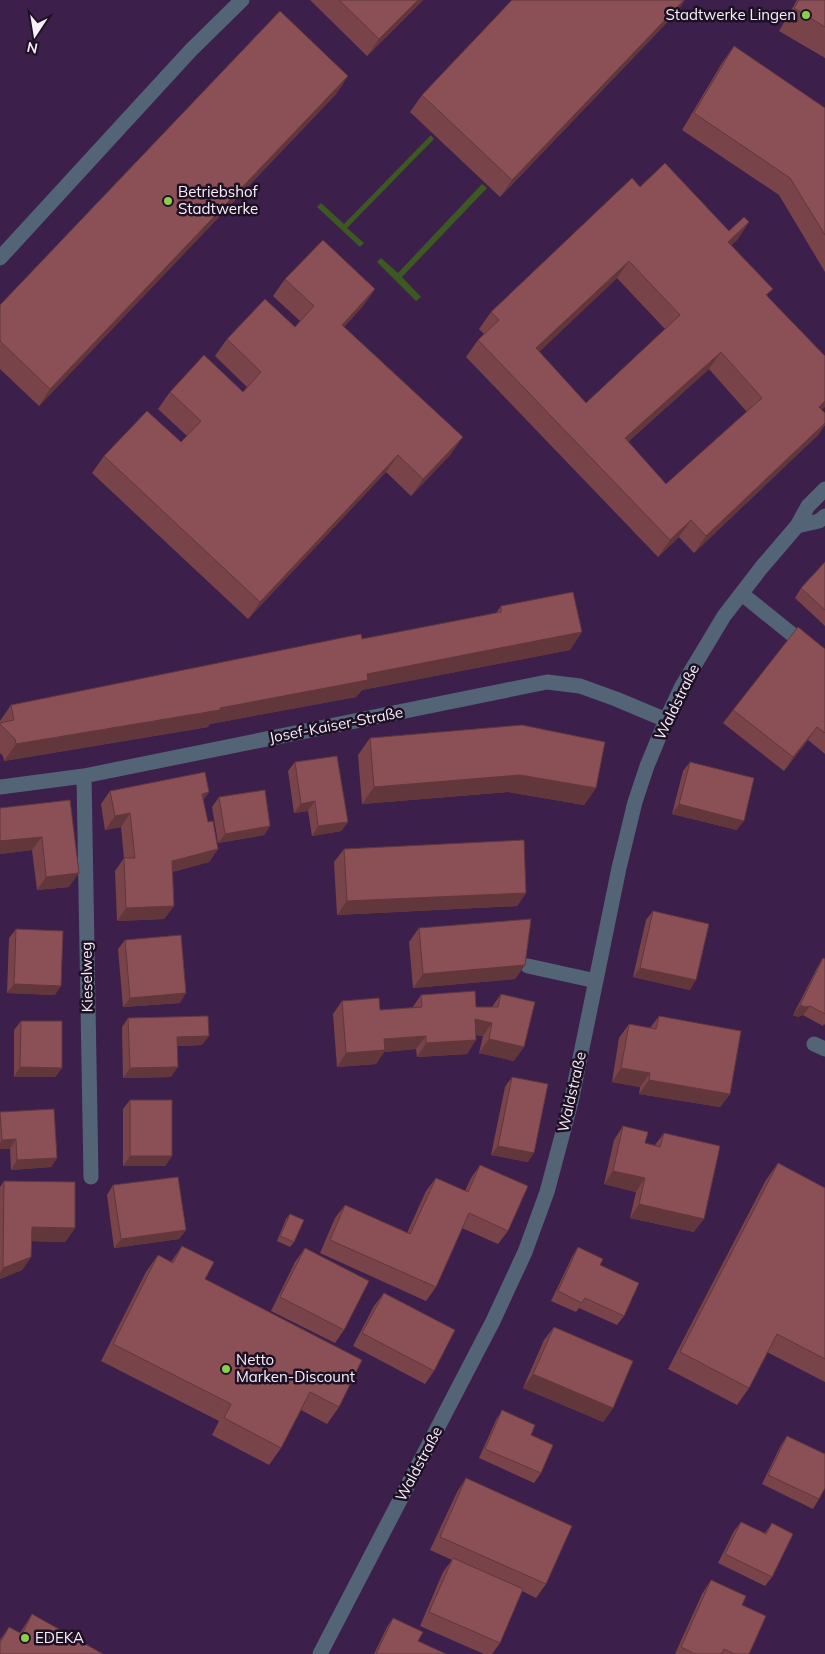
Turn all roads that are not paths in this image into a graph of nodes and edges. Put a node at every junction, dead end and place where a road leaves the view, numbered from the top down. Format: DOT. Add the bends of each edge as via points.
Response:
graph roads {
  1 [pos="242,0"];
  2 [pos="0,258"];
  3 [pos="825,489"];
  4 [pos="825,516"];
  5 [pos="797,526"];
  6 [pos="742,594"];
  7 [pos="825,661"];
  8 [pos="666,720"];
  9 [pos="84,776"];
  10 [pos="0,787"];
  11 [pos="528,966"];
  12 [pos="596,981"];
  13 [pos="91,1177"];
  14 [pos="320,1654"];
  1 -- 2 [label="street" via="191,50"];
  3 -- 5 [label="street, Waldstraße" via="808,506"];
  4 -- 5 [label="street" via="819,521"];
  5 -- 6 [label="street, Waldstraße"];
  6 -- 7 [label="street"];
  6 -- 8 [label="street, Waldstraße" via="724,616 682,686"];
  8 -- 9 [label="street, Josef-Kaiser-Straße" via="580,686 546,682"];
  8 -- 12 [label="street, Waldstraße" via="635,802"];
  9 -- 10 [label="street, Josef-Kaiser-Straße"];
  9 -- 13 [label="street, Kieselweg"];
  11 -- 12 [label="street"];
  12 -- 14 [label="street, Waldstraße" via="571,1102 547,1192 526,1252 493,1322"];
}
